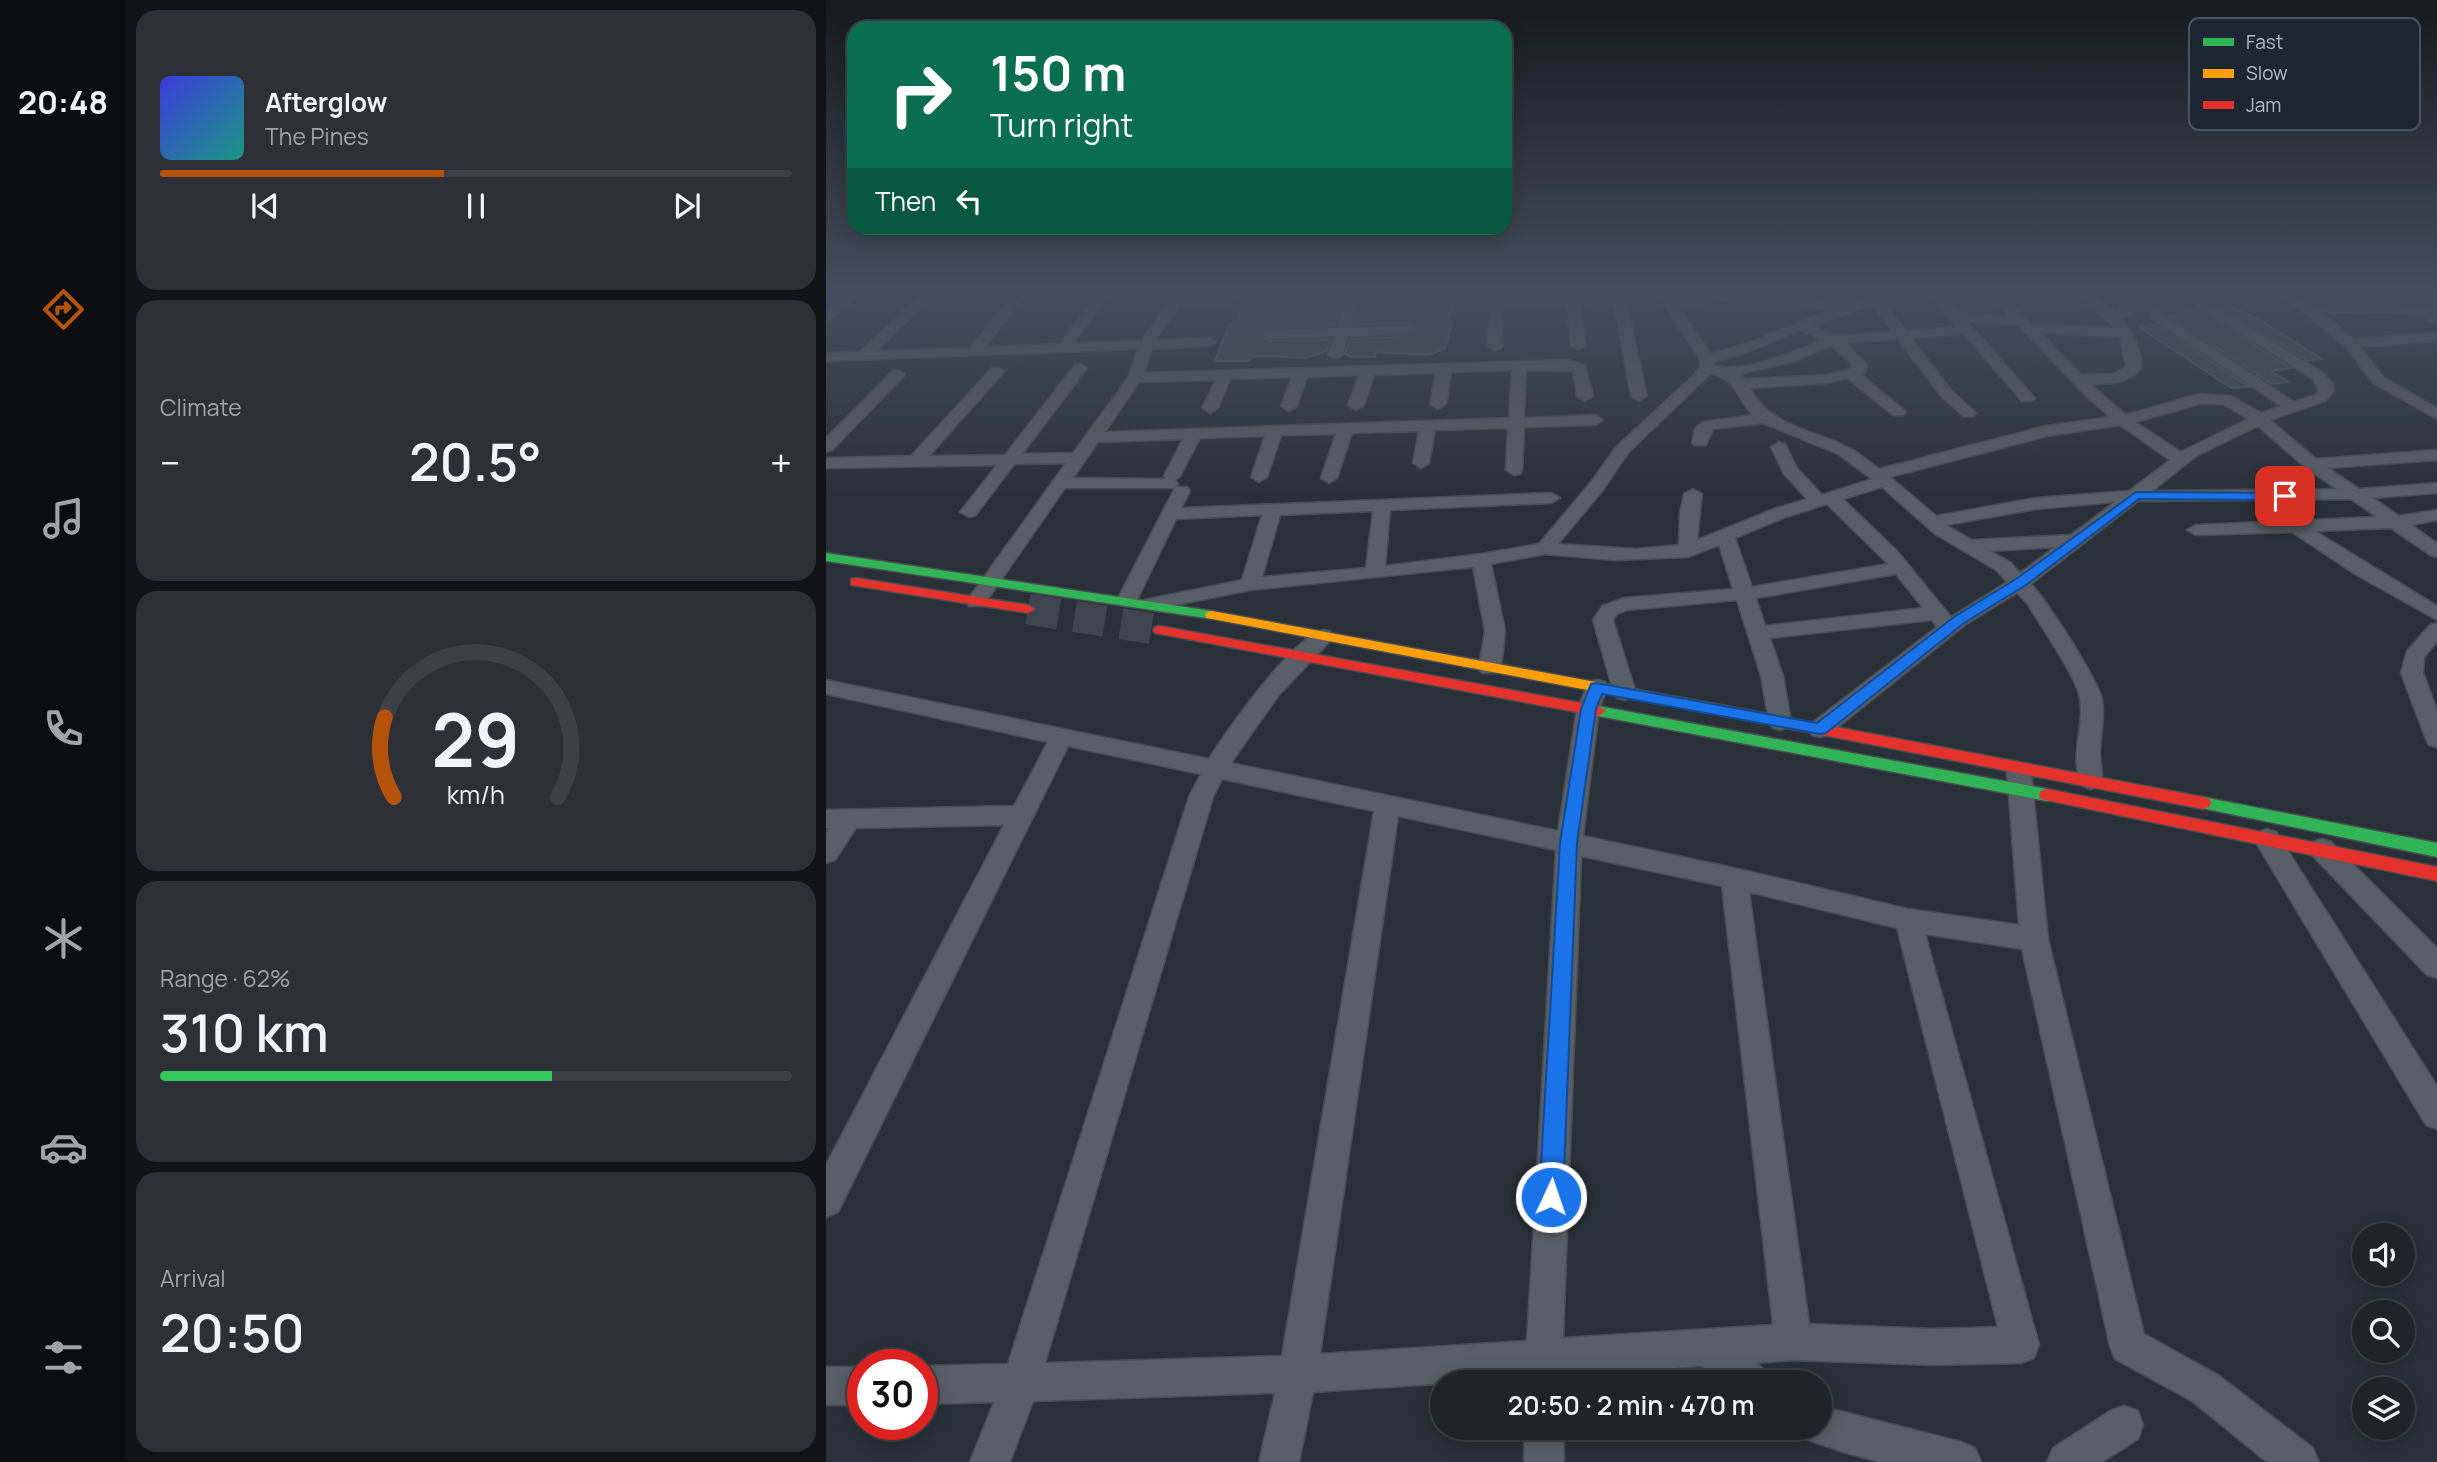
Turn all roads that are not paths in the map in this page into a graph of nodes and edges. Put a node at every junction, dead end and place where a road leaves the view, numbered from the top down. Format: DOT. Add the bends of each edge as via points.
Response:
graph roads {
  1 [pos="1141,360"];
  2 [pos="1632,360"];
  3 [pos="1705,360"];
  4 [pos="1716,360"];
  5 [pos="1784,360"];
  6 [pos="1855,360"];
  7 [pos="1920,360"];
  8 [pos="1994,360"];
  9 [pos="2060,360"];
  10 [pos="2134,360"];
  11 [pos="2223,360"];
  12 [pos="2297,360"];
  13 [pos="2363,360"];
  14 [pos="1707,363"];
  15 [pos="1519,365"];
  16 [pos="1080,368"];
  17 [pos="1444,368"];
  18 [pos="1368,370"];
  19 [pos="997,371"];
  20 [pos="1301,373"];
  21 [pos="898,374"];
  22 [pos="1851,374"];
  23 [pos="1224,375"];
  24 [pos="1135,379"];
  25 [pos="1734,379"];
  26 [pos="2077,379"];
  27 [pos="2437,392"];
  28 [pos="1585,396"];
  29 [pos="1639,396"];
  30 [pos="2405,396"];
  31 [pos="2027,398"];
  32 [pos="1438,404"];
  33 [pos="1356,405"];
  34 [pos="1289,406"];
  35 [pos="2292,407"];
  36 [pos="1210,408"];
  37 [pos="1898,412"];
  38 [pos="1968,412"];
  39 [pos="2437,414"];
  40 [pos="1765,418"];
  41 [pos="2259,419"];
  42 [pos="1595,420"];
  43 [pos="2124,420"];
  44 [pos="1517,423"];
  45 [pos="1428,426"];
  46 [pos="1345,429"];
  47 [pos="1275,431"];
  48 [pos="1194,434"];
  49 [pos="1095,437"];
  50 [pos="1700,442"];
  51 [pos="826,447"];
  52 [pos="1779,447"];
  53 [pos="2437,455"];
  54 [pos="1080,458"];
  55 [pos="1008,460"];
  56 [pos="2182,460"];
  57 [pos="915,462"];
  58 [pos="826,463"];
  59 [pos="1421,463"];
  60 [pos="2312,464"];
  61 [pos="1514,470"];
  62 [pos="1259,477"];
  63 [pos="1329,478"];
  64 [pos="1881,478"];
  65 [pos="1062,483"];
  66 [pos="1174,484"];
  67 [pos="2437,488"];
  68 [pos="1693,495"];
  69 [pos="2136,496"];
  70 [pos="2359,496"];
  71 [pos="1551,498"];
  72 [pos="1825,500"];
  73 [pos="1382,505"];
  74 [pos="1273,510"];
  75 [pos="969,513"];
  76 [pos="1168,514"];
  77 [pos="2437,515"];
  78 [pos="1934,522"];
  79 [pos="2396,522"];
  80 [pos="2299,528"];
  81 [pos="2196,530"];
  82 [pos="2078,540"];
  83 [pos="1722,541"];
  84 [pos="1972,546"];
  85 [pos="1545,548"];
  86 [pos="1688,551"];
  87 [pos="2437,551"];
  88 [pos="826,557"];
  89 [pos="1481,560"];
  90 [pos="1900,568"];
  91 [pos="1375,573"];
  92 [pos="840,580"];
  93 [pos="992,580"];
  94 [pos="2021,582"];
  95 [pos="1251,584"];
  96 [pos="1743,594"];
  97 [pos="1127,600"];
  98 [pos="976,602"];
  99 [pos="1152,604"];
  100 [pos="1028,609"];
  101 [pos="2437,614"];
  102 [pos="1943,620"];
  103 [pos="2437,629"];
  104 [pos="1160,630"];
  105 [pos="1757,633"];
  106 [pos="1322,636"];
  107 [pos="1300,657"];
  108 [pos="1490,668"];
  109 [pos="826,687"];
  110 [pos="1604,696"];
  111 [pos="1780,722"];
  112 [pos="1820,729"];
  113 [pos="1062,736"];
  114 [pos="2437,739"];
  115 [pos="1214,768"];
  116 [pos="2019,778"];
  117 [pos="2091,780"];
  118 [pos="1387,805"];
  119 [pos="1022,815"];
  120 [pos="838,819"];
  121 [pos="2267,839"];
  122 [pos="1569,843"];
  123 [pos="2322,849"];
  124 [pos="2437,850"];
  125 [pos="826,853"];
  126 [pos="2437,874"];
  127 [pos="1734,878"];
  128 [pos="1908,920"];
  129 [pos="2034,939"];
  130 [pos="2437,966"];
  131 [pos="2437,1114"];
  132 [pos="826,1200"];
  133 [pos="1793,1342"];
  134 [pos="1709,1348"];
  135 [pos="1543,1370"];
  136 [pos="1550,1370"];
  137 [pos="1736,1370"];
  138 [pos="1430,1372"];
  139 [pos="1298,1374"];
  140 [pos="1020,1384"];
  141 [pos="938,1385"];
  142 [pos="826,1386"];
  143 [pos="847,1386"];
  144 [pos="2124,1425"];
  145 [pos="1832,1429"];
  146 [pos="1544,1440"];
  147 [pos="990,1462"];
  148 [pos="1279,1462"];
  149 [pos="1544,1462"];
  150 [pos="1961,1462"];
  151 [pos="2067,1462"];
  152 [pos="2299,1462"];
  1 -- 24 [label="street"];
  2 -- 29 [label="street"];
  3 -- 14 [label="street"];
  4 -- 14 [label="street"];
  5 -- 25 [label="street"];
  6 -- 22 [label="street" via="1859,371"];
  7 -- 38 [label="street"];
  8 -- 31 [label="street"];
  9 -- 26 [label="street"];
  10 -- 26 [label="street" via="2131,372 2119,377"];
  11 -- 35 [label="street"];
  12 -- 35 [label="street" via="2326,384 2327,391"];
  13 -- 30 [label="street" via="2378,380"];
  14 -- 25 [label="street"];
  14 -- 85 [label="street" via="1701,377 1622,450"];
  15 -- 17 [label="street"];
  15 -- 28 [label="street" via="1577,365"];
  15 -- 44 [label="street"];
  16 -- 55 [label="street"];
  17 -- 18 [label="street"];
  17 -- 32 [label="street"];
  18 -- 20 [label="street"];
  18 -- 33 [label="street"];
  19 -- 57 [label="street"];
  20 -- 23 [label="street"];
  20 -- 34 [label="street"];
  21 -- 51 [label="street"];
  22 -- 25 [label="street" via="1828,379"];
  22 -- 37 [label="street"];
  23 -- 24 [label="street"];
  23 -- 36 [label="street"];
  24 -- 49 [label="street"];
  25 -- 40 [label="street"];
  26 -- 43 [label="street"];
  27 -- 30 [label="street"];
  30 -- 39 [label="street"];
  35 -- 41 [label="street"];
  40 -- 50 [label="street" via="1709,425"];
  40 -- 64 [label="street" via="1830,444"];
  41 -- 43 [label="street" via="2237,404 2214,398"];
  41 -- 56 [label="street"];
  41 -- 60 [label="street"];
  42 -- 44 [label="street"];
  43 -- 56 [label="street"];
  43 -- 64 [label="street" via="2046,431"];
  44 -- 45 [label="street"];
  44 -- 61 [label="street"];
  45 -- 46 [label="street"];
  45 -- 59 [label="street"];
  46 -- 47 [label="street"];
  46 -- 63 [label="street"];
  47 -- 48 [label="street"];
  47 -- 62 [label="street"];
  48 -- 49 [label="street"];
  48 -- 66 [label="street"];
  49 -- 54 [label="street"];
  52 -- 72 [label="street" via="1794,478"];
  53 -- 60 [label="street"];
  54 -- 55 [label="street"];
  54 -- 65 [label="street"];
  55 -- 57 [label="street"];
  55 -- 75 [label="street"];
  56 -- 69 [label="street"];
  57 -- 58 [label="street"];
  60 -- 70 [label="street"];
  64 -- 72 [label="street"];
  64 -- 78 [label="street"];
  65 -- 66 [label="street"];
  65 -- 93 [label="street"];
  66 -- 76 [label="street"];
  67 -- 70 [label="street"];
  68 -- 86 [label="street"];
  69 -- 70 [label="street"];
  69 -- 78 [label="street" via="2027,505"];
  69 -- 82 [label="street"];
  70 -- 79 [label="street"];
  71 -- 73 [label="street"];
  72 -- 83 [label="street" via="1780,513"];
  72 -- 90 [label="street" via="1861,525"];
  73 -- 74 [label="street"];
  73 -- 91 [label="street"];
  74 -- 76 [label="street"];
  74 -- 95 [label="street"];
  76 -- 97 [label="street"];
  77 -- 79 [label="street"];
  78 -- 84 [label="street"];
  79 -- 80 [label="street"];
  79 -- 87 [label="street"];
  80 -- 81 [label="street"];
  80 -- 101 [label="street"];
  82 -- 84 [label="street"];
  82 -- 94 [label="street"];
  83 -- 86 [label="street"];
  83 -- 96 [label="street"];
  84 -- 94 [label="street"];
  85 -- 86 [label="street" via="1647,555"];
  85 -- 89 [label="street"];
  88 -- 93 [label="street"];
  89 -- 91 [label="street"];
  89 -- 108 [label="street" via="1495,631"];
  90 -- 96 [label="street"];
  90 -- 102 [label="street"];
  91 -- 95 [label="street"];
  92 -- 98 [label="street"];
  93 -- 97 [label="street"];
  93 -- 98 [label="street"];
  94 -- 102 [label="street"];
  94 -- 117 [label="street" via="2089,691 2093,704 2086,750"];
  95 -- 99 [label="street"];
  96 -- 105 [label="street"];
  96 -- 110 [label="street" via="1624,604 1609,610 1603,620"];
  97 -- 99 [label="street"];
  98 -- 100 [label="street"];
  99 -- 106 [label="street"];
  102 -- 105 [label="street"];
  102 -- 112 [label="street"];
  103 -- 114 [label="street" via="2414,656 2412,673"];
  104 -- 107 [label="street"];
  105 -- 111 [label="street" via="1772,676"];
  106 -- 107 [label="street"];
  106 -- 108 [label="street"];
  107 -- 110 [label="street"];
  107 -- 115 [label="street"];
  108 -- 110 [label="street"];
  109 -- 113 [label="street"];
  110 -- 111 [label="street"];
  110 -- 116 [label="street"];
  110 -- 122 [label="street"];
  111 -- 112 [label="street"];
  112 -- 116 [label="street"];
  113 -- 115 [label="street"];
  113 -- 119 [label="street"];
  115 -- 118 [label="street"];
  115 -- 140 [label="street" via="1201,797"];
  116 -- 117 [label="street"];
  116 -- 121 [label="street"];
  116 -- 129 [label="street"];
  117 -- 124 [label="street"];
  118 -- 122 [label="street"];
  118 -- 139 [label="street"];
  119 -- 120 [label="street"];
  119 -- 132 [label="street"];
  120 -- 125 [label="street"];
  121 -- 123 [label="street"];
  121 -- 131 [label="street"];
  122 -- 127 [label="street"];
  122 -- 135 [label="street"];
  123 -- 126 [label="street"];
  123 -- 130 [label="street"];
  127 -- 128 [label="street"];
  127 -- 133 [label="street"];
  128 -- 129 [label="street"];
  128 -- 133 [label="street" via="2021,1345"];
  129 -- 152 [label="street" via="2128,1346 2205,1388"];
  133 -- 134 [label="street"];
  134 -- 136 [label="street"];
  134 -- 137 [label="street"];
  138 -- 139 [label="street"];
  139 -- 140 [label="street"];
  139 -- 148 [label="street"];
  140 -- 141 [label="street"];
  140 -- 147 [label="street"];
  142 -- 143 [label="street"];
  144 -- 151 [label="street"];
  145 -- 150 [label="street"];
  146 -- 149 [label="street"];
}
